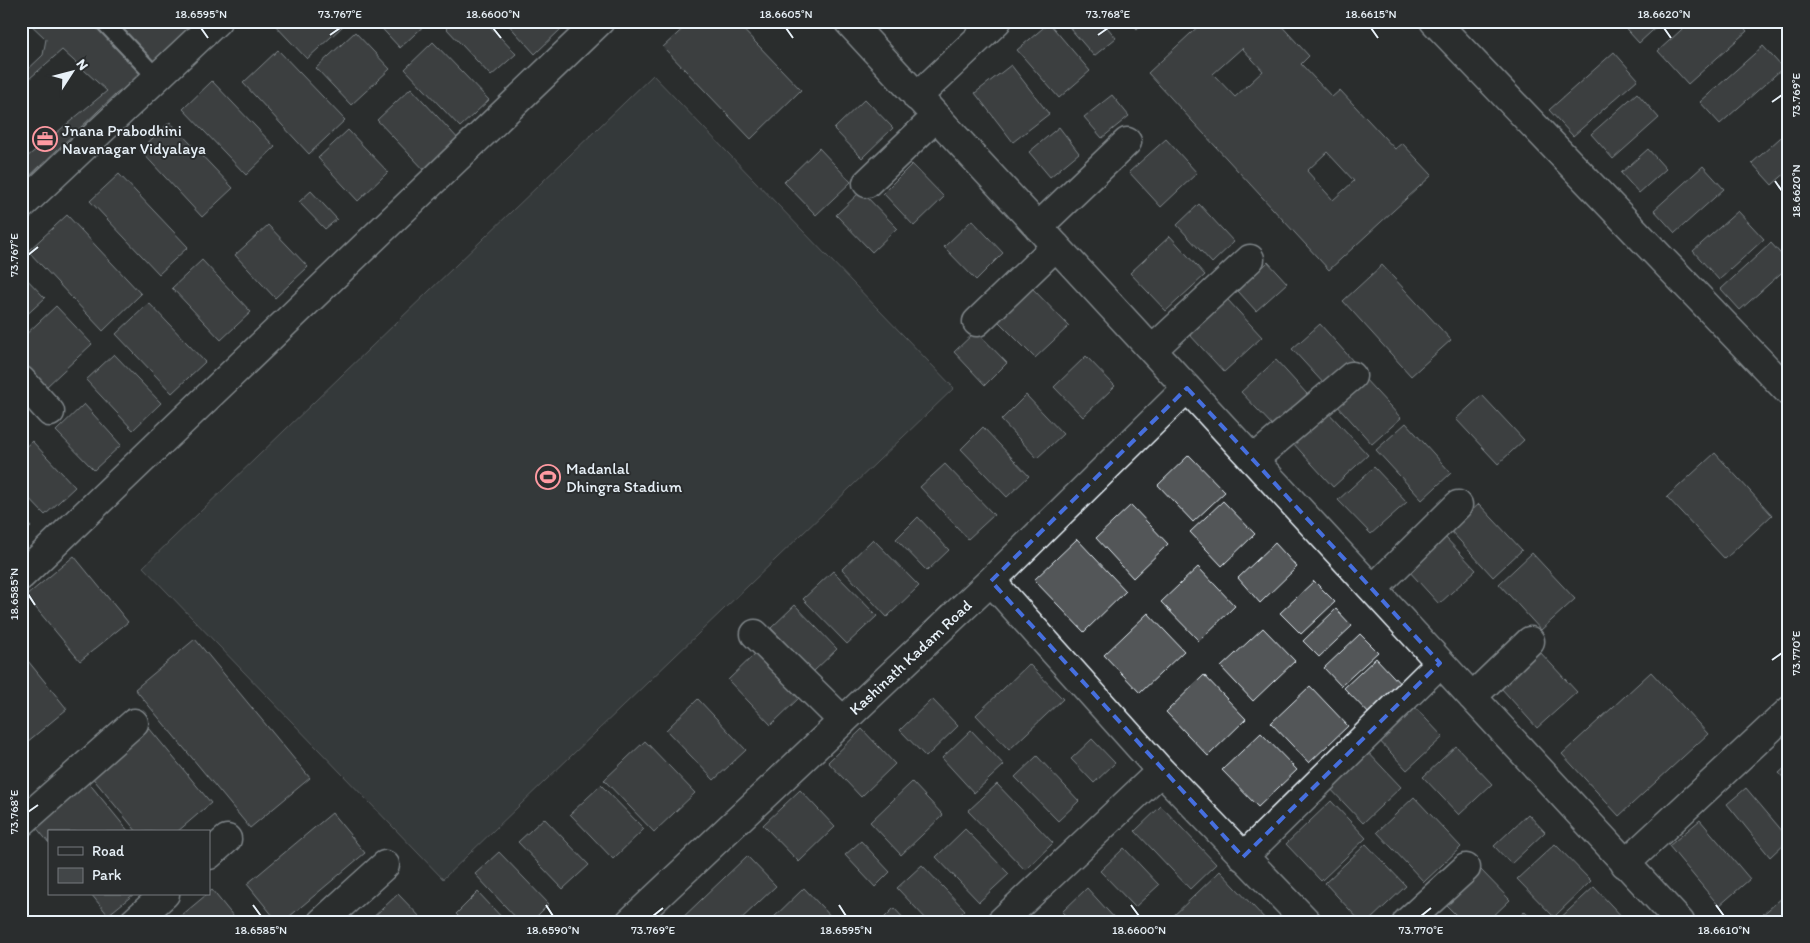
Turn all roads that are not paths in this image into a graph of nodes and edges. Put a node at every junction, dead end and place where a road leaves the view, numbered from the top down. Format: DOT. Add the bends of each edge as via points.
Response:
graph roads {
  1 [pos="103,21"];
  2 [pos="217,21"];
  3 [pos="600,21"];
  4 [pos="848,21"];
  5 [pos="997,21"];
  6 [pos="1448,26"];
  7 [pos="157,78"];
  8 [pos="918,97"];
  9 [pos="936,117"];
  10 [pos="1127,142"];
  11 [pos="867,183"];
  12 [pos="21,206"];
  13 [pos="1047,236"];
  14 [pos="1250,259"];
  15 [pos="977,322"];
  16 [pos="1152,350"];
  17 [pos="1352,376"];
  18 [pos="21,380"];
  19 [pos="1187,388"];
  20 [pos="1789,392"];
  21 [pos="50,412"];
  22 [pos="1253,460"];
  23 [pos="1458,505"];
  24 [pos="21,576"];
  25 [pos="991,581"];
  26 [pos="1372,589"];
  27 [pos="755,634"];
  28 [pos="1530,641"];
  29 [pos="1440,663"];
  30 [pos="1472,698"];
  31 [pos="1789,711"];
  32 [pos="843,721"];
  33 [pos="134,723"];
  34 [pos="1161,770"];
  35 [pos="21,823"];
  36 [pos="1243,857"];
  37 [pos="1625,864"];
  38 [pos="385,865"];
  39 [pos="1466,868"];
  40 [pos="163,896"];
  41 [pos="634,920"];
  42 [pos="134,922"];
  43 [pos="322,922"];
  44 [pos="1000,922"];
  45 [pos="1307,922"];
  46 [pos="1407,922"];
  47 [pos="1680,922"];
  1 -- 7 [label="lane"];
  2 -- 7 [label="street"];
  3 -- 24 [label="street"];
  4 -- 8 [label="street"];
  5 -- 8 [label="street"];
  6 -- 20 [label="street"];
  7 -- 12 [label="street"];
  8 -- 9 [label="street"];
  9 -- 11 [label="street"];
  9 -- 13 [label="street"];
  10 -- 13 [label="street"];
  13 -- 15 [label="street"];
  13 -- 16 [label="street"];
  14 -- 16 [label="street"];
  16 -- 19 [label="street"];
  17 -- 22 [label="street"];
  18 -- 21 [label="street"];
  19 -- 22 [label="street"];
  19 -- 25 [label="street, Kashinath Kadam Road"];
  22 -- 26 [label="street"];
  23 -- 26 [label="street"];
  25 -- 32 [label="street, Kashinath Kadam Road"];
  25 -- 34 [label="street"];
  26 -- 29 [label="street"];
  27 -- 32 [label="street"];
  28 -- 30 [label="street"];
  29 -- 30 [label="street"];
  29 -- 36 [label="street"];
  30 -- 37 [label="street"];
  31 -- 37 [label="street"];
  32 -- 41 [label="street, Kashinath Kadam Road"];
  33 -- 35 [label="street"];
  34 -- 36 [label="street"];
  34 -- 44 [label="street"];
  36 -- 45 [label="street"];
  37 -- 47 [label="street"];
  38 -- 43 [label="street"];
  39 -- 46 [label="street"];
  40 -- 42 [label="street"];
}
